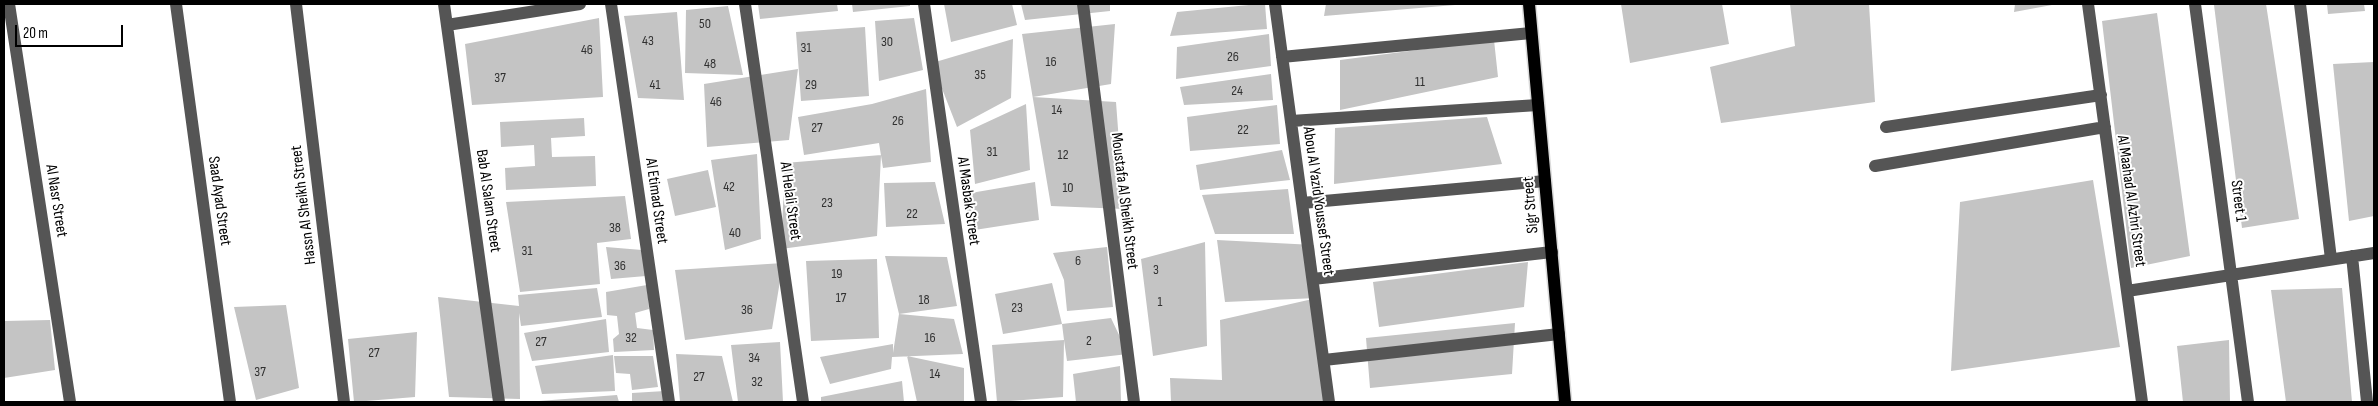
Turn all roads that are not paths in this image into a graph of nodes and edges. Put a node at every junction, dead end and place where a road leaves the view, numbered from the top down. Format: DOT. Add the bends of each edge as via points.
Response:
graph roads {
  1 [pos="10,4"];
  2 [pos="176,4"];
  3 [pos="296,4"];
  4 [pos="444,4"];
  5 [pos="580,4"];
  6 [pos="611,4"];
  7 [pos="745,4"];
  8 [pos="924,4"];
  9 [pos="1083,4"];
  10 [pos="1275,4"];
  11 [pos="1529,4"];
  12 [pos="2088,4"];
  13 [pos="2195,4"];
  14 [pos="2300,4"];
  15 [pos="447,25"];
  16 [pos="1532,34"];
  17 [pos="1282,56"];
  18 [pos="2101,95"];
  19 [pos="1538,105"];
  20 [pos="1291,121"];
  21 [pos="1886,126"];
  22 [pos="2105,127"];
  23 [pos="1875,166"];
  24 [pos="1545,181"];
  25 [pos="1302,203"];
  26 [pos="1552,252"];
  27 [pos="2374,253"];
  28 [pos="2352,256"];
  29 [pos="2331,259"];
  30 [pos="2231,275"];
  31 [pos="1313,279"];
  32 [pos="2127,291"];
  33 [pos="1559,334"];
  34 [pos="1324,360"];
  35 [pos="70,402"];
  36 [pos="230,402"];
  37 [pos="344,402"];
  38 [pos="499,402"];
  39 [pos="669,402"];
  40 [pos="803,402"];
  41 [pos="980,402"];
  42 [pos="1134,402"];
  43 [pos="1329,402"];
  44 [pos="1565,402"];
  45 [pos="2142,402"];
  46 [pos="2248,402"];
  47 [pos="2368,402"];
  1 -- 35 [label="street, Al Nasr Street"];
  2 -- 36 [label="street, Saad Ayad Street"];
  3 -- 37 [label="street, Hassn Al Sheikh Street"];
  4 -- 15 [label="street, Bab Al Salam Street"];
  5 -- 15 [label="street"];
  6 -- 39 [label="street, Al Etimad Street"];
  7 -- 40 [label="street, Al Helali Street"];
  8 -- 41 [label="street, Al Masbak Street"];
  9 -- 42 [label="street, Moustafa Al Sheikh Street"];
  10 -- 17 [label="street, Abou Al Yazid Youssef Street"];
  11 -- 16 [label="main road, Sigr Street"];
  12 -- 18 [label="street, Al Maahad Al Azhri Street"];
  13 -- 30 [label="street, Street 1"];
  14 -- 29 [label="street"];
  15 -- 38 [label="street, Bab Al Salam Street"];
  16 -- 17 [label="street"];
  16 -- 19 [label="main road, Sigr Street"];
  17 -- 20 [label="street, Abou Al Yazid Youssef Street"];
  18 -- 21 [label="street"];
  18 -- 22 [label="street, Al Maahad Al Azhri Street"];
  19 -- 20 [label="street"];
  19 -- 24 [label="main road, Sigr Street"];
  20 -- 25 [label="street, Abou Al Yazid Youssef Street"];
  22 -- 23 [label="street"];
  22 -- 32 [label="street, Al Maahad Al Azhri Street"];
  24 -- 25 [label="street"];
  24 -- 26 [label="main road, Sigr Street"];
  25 -- 31 [label="street, Abou Al Yazid Youssef Street"];
  26 -- 31 [label="street"];
  26 -- 33 [label="main road, Sigr Street"];
  27 -- 28 [label="street"];
  28 -- 29 [label="street"];
  28 -- 47 [label="street"];
  29 -- 30 [label="street"];
  30 -- 32 [label="street"];
  30 -- 46 [label="street, Street 1"];
  31 -- 34 [label="street, Abou Al Yazid Youssef Street"];
  32 -- 45 [label="street, Al Maahad Al Azhri Street"];
  33 -- 34 [label="street"];
  33 -- 44 [label="main road, Sigr Street"];
  34 -- 43 [label="street, Abou Al Yazid Youssef Street"];
}
